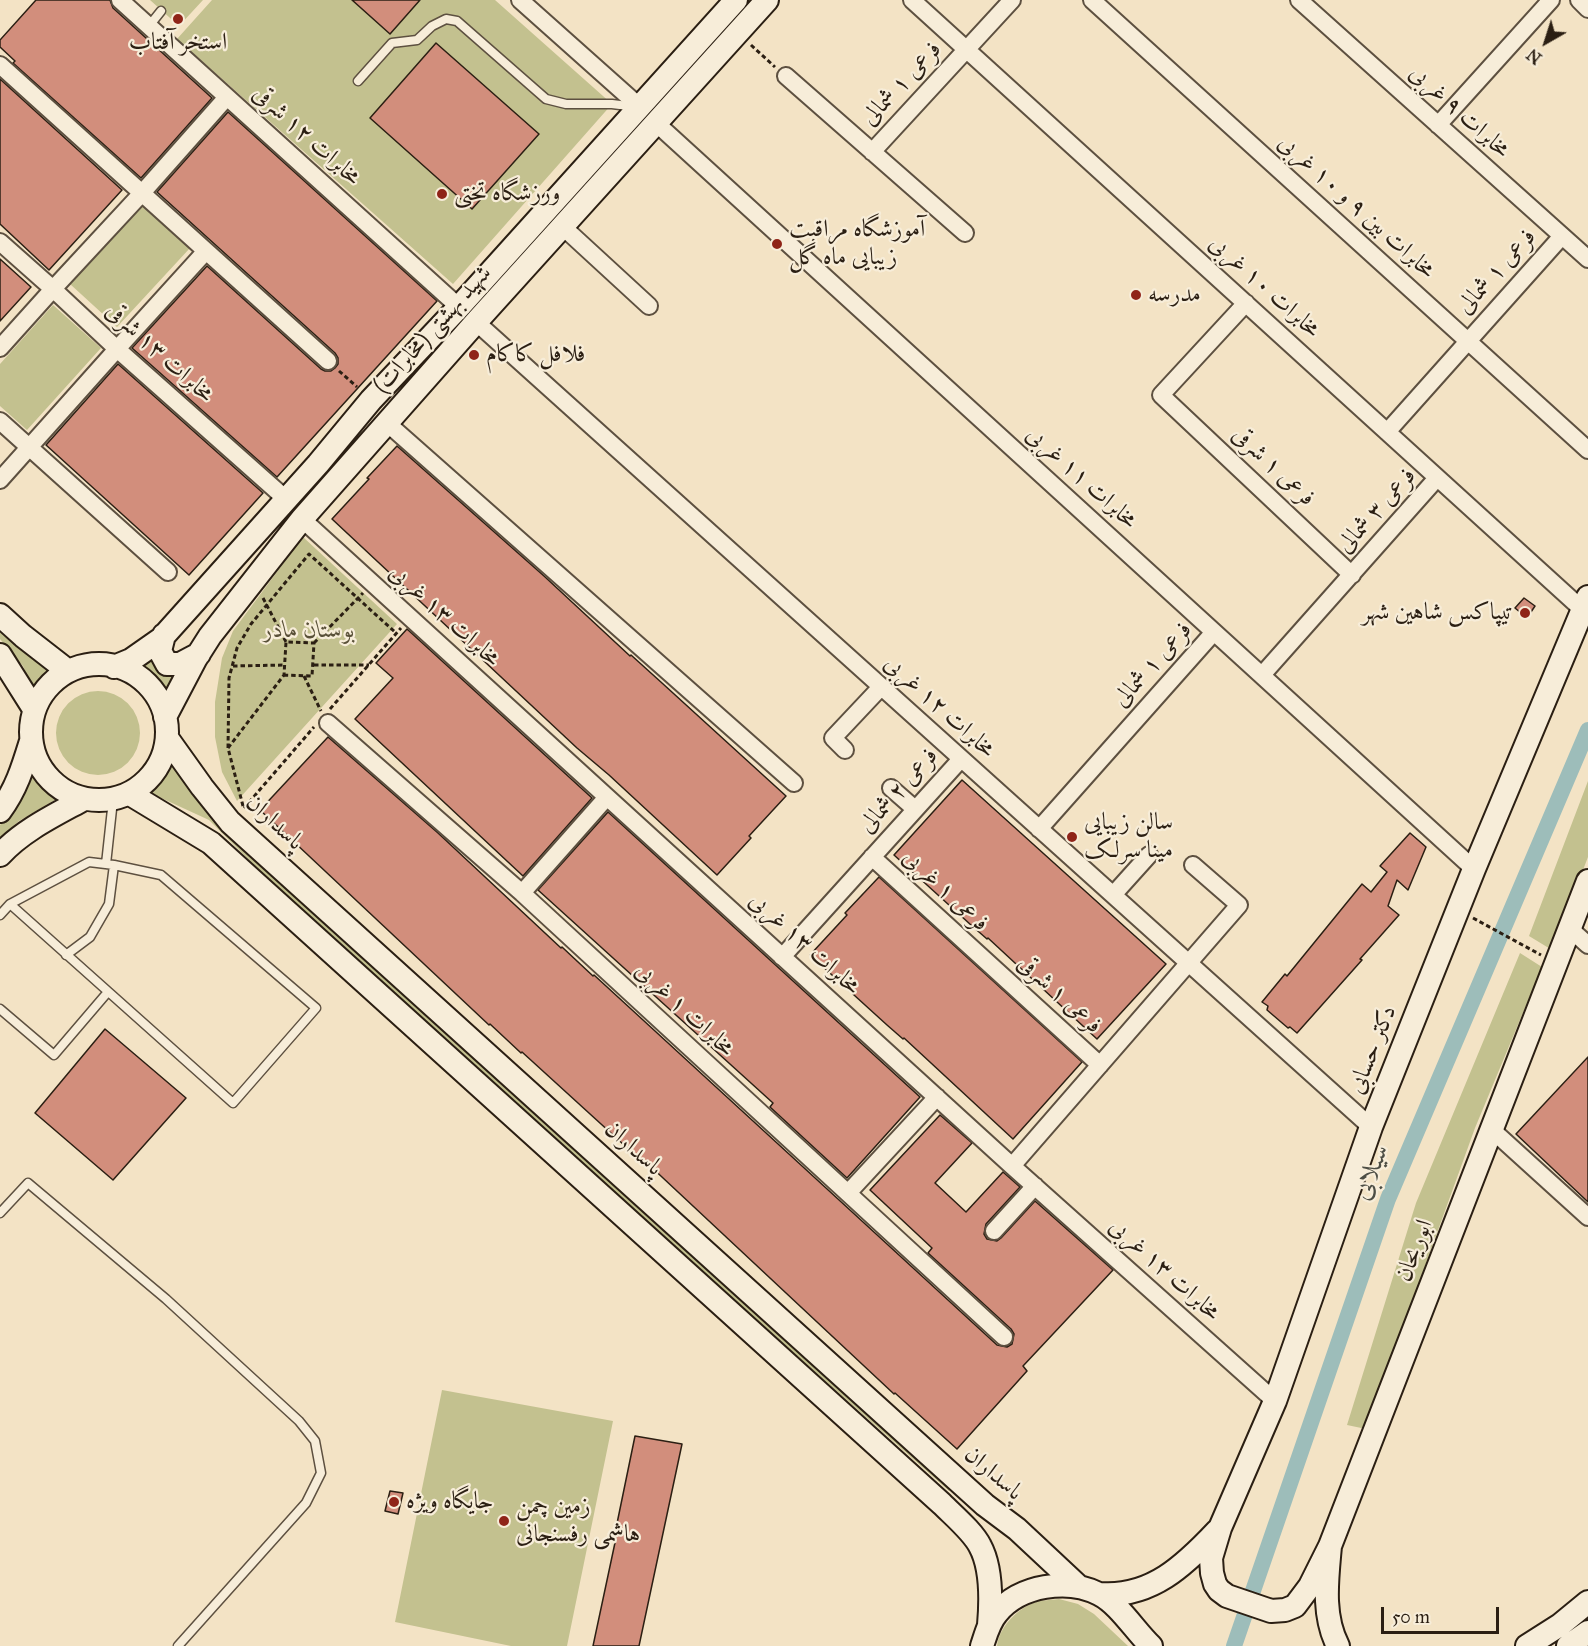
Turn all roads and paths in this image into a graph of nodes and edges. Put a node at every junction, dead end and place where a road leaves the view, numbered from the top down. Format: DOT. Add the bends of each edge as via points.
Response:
graph roads {
  1 [pos="120,0"];
  2 [pos="520,0"];
  3 [pos="736,0"];
  4 [pos="767,0"];
  5 [pos="912,0"];
  6 [pos="1011,0"];
  7 [pos="1092,0"];
  8 [pos="1299,0"];
  9 [pos="1551,0"];
  10 [pos="1579,0"];
  11 [pos="1588,9"];
  12 [pos="161,11"];
  13 [pos="149,26"];
  14 [pos="737,33"];
  15 [pos="966,49"];
  16 [pos="0,65"];
  17 [pos="786,76"];
  18 [pos="358,81"];
  19 [pos="227,97"];
  20 [pos="640,107"];
  21 [pos="656,123"];
  22 [pos="1438,125"];
  23 [pos="872,152"];
  24 [pos="142,193"];
  25 [pos="554,219"];
  26 [pos="964,233"];
  27 [pos="1562,236"];
  28 [pos="0,242"];
  29 [pos="206,251"];
  30 [pos="1588,259"];
  31 [pos="53,289"];
  32 [pos="1246,303"];
  33 [pos="649,306"];
  34 [pos="467,314"];
  35 [pos="1467,341"];
  36 [pos="0,348"];
  37 [pos="117,349"];
  38 [pos="328,361"];
  39 [pos="371,400"];
  40 [pos="0,421"];
  41 [pos="387,423"];
  42 [pos="1387,432"];
  43 [pos="29,447"];
  44 [pos="1588,450"];
  45 [pos="1437,478"];
  46 [pos="0,480"];
  47 [pos="286,499"];
  48 [pos="302,519"];
  49 [pos="168,572"];
  50 [pos="1352,575"];
  51 [pos="256,578"];
  52 [pos="372,583"];
  53 [pos="358,599"];
  54 [pos="1586,603"];
  55 [pos="266,606"];
  56 [pos="0,615"];
  57 [pos="1214,632"];
  58 [pos="396,633"];
  59 [pos="164,635"];
  60 [pos="286,642"];
  61 [pos="314,643"];
  62 [pos="199,654"];
  63 [pos="0,655"];
  64 [pos="369,664"];
  65 [pos="285,665"];
  66 [pos="313,665"];
  67 [pos="233,666"];
  68 [pos="114,667"];
  69 [pos="68,671"];
  70 [pos="284,675"];
  71 [pos="1262,675"];
  72 [pos="303,676"];
  73 [pos="882,687"];
  74 [pos="34,709"];
  75 [pos="327,723"];
  76 [pos="166,727"];
  77 [pos="31,741"];
  78 [pos="228,748"];
  79 [pos="845,750"];
  80 [pos="961,759"];
  81 [pos="794,783"];
  82 [pos="891,788"];
  83 [pos="121,797"];
  84 [pos="607,797"];
  85 [pos="84,799"];
  86 [pos="244,808"];
  87 [pos="915,809"];
  88 [pos="0,811"];
  89 [pos="1039,829"];
  90 [pos="0,855"];
  91 [pos="1149,855"];
  92 [pos="872,856"];
  93 [pos="110,864"];
  94 [pos="1193,865"];
  95 [pos="1474,869"];
  96 [pos="1588,881"];
  97 [pos="522,894"];
  98 [pos="1113,896"];
  99 [pos="10,904"];
  100 [pos="1458,910"];
  101 [pos="0,915"];
  102 [pos="1569,928"];
  103 [pos="1588,945"];
  104 [pos="66,955"];
  105 [pos="782,957"];
  106 [pos="986,961"];
  107 [pos="1188,963"];
  108 [pos="1555,963"];
  109 [pos="107,993"];
  110 [pos="0,1009"];
  111 [pos="1100,1065"];
  112 [pos="937,1097"];
  113 [pos="1371,1127"];
  114 [pos="1491,1128"];
  115 [pos="1012,1166"];
  116 [pos="1035,1186"];
  117 [pos="848,1193"];
  118 [pos="0,1213"];
  119 [pos="1588,1217"];
  120 [pos="994,1231"];
  121 [pos="1004,1337"];
  122 [pos="1275,1401"];
  123 [pos="1220,1528"];
  124 [pos="1330,1546"];
  125 [pos="1078,1586"];
  126 [pos="1100,1594"];
  127 [pos="1588,1602"];
  128 [pos="1588,1632"];
  129 [pos="984,1641"];
  130 [pos="178,1646"];
  131 [pos="1151,1646"];
  132 [pos="1338,1646"];
  133 [pos="1527,1646"];
  134 [pos="1568,1646"];
  1 -- 13 [label="street, مخابرات ۱۲ شرقی"];
  2 -- 20 [label="street"];
  3 -- 20 [label="main road, شهید بهشتی (مخابرات)"];
  4 -- 14 [label="main road, شهید بهشتی (مخابرات)"];
  5 -- 15 [label="street, مخابرات ۱۰ غربی"];
  6 -- 15 [label="street, فرعی ۱ شمالی"];
  7 -- 35 [label="street, مخابرات بین ۹ و ۱۰ غربی"];
  8 -- 22 [label="street, مخابرات ۹ غربی"];
  9 -- 22 [label="street"];
  10 -- 11 [label="street"];
  12 -- 13 [label="lane"];
  13 -- 19 [label="street, مخابرات ۱۲ شرقی"];
  14 -- 17 [label="path"];
  14 -- 21 [label="main road, شهید بهشتی (مخابرات)"];
  15 -- 23 [label="street, فرعی ۱ شمالی"];
  15 -- 32 [label="street, مخابرات ۱۰ غربی"];
  16 -- 24 [label="street"];
  17 -- 23 [label="street"];
  18 -- 20 [label="lane" via="392,44 417,40 446,19 457,21 546,99 566,104"];
  19 -- 24 [label="street"];
  19 -- 34 [label="street, مخابرات ۱۲ شرقی"];
  20 -- 25 [label="main road, شهید بهشتی (مخابرات)"];
  21 -- 25 [label="main road, شهید بهشتی (مخابرات)"];
  21 -- 57 [label="street, مخابرات ۱۱ غربی"];
  22 -- 27 [label="street, مخابرات ۹ غربی"];
  23 -- 26 [label="street"];
  24 -- 29 [label="street"];
  24 -- 31 [label="street"];
  25 -- 33 [label="street"];
  25 -- 34 [label="main road, شهید بهشتی (مخابرات)"];
  27 -- 30 [label="street, مخابرات ۹ غربی"];
  27 -- 35 [label="street, فرعی ۱ شمالی"];
  28 -- 31 [label="street, مخابرات ۱۳ شرقی"];
  29 -- 37 [label="street"];
  29 -- 38 [label="street"];
  31 -- 36 [label="street"];
  31 -- 37 [label="street, مخابرات ۱۳ شرقی"];
  32 -- 42 [label="street, مخابرات ۱۰ غربی"];
  32 -- 50 [label="street, فرعی ۱ شرقی" via="1161,395"];
  34 -- 39 [label="main road, شهید بهشتی (مخابرات)"];
  34 -- 41 [label="main road, شهید بهشتی (مخابرات)"];
  34 -- 73 [label="street, مخابرات ۱۲ غربی"];
  35 -- 42 [label="street, فرعی ۱ شمالی"];
  35 -- 44 [label="street, مخابرات بین ۹ و ۱۰ غربی"];
  37 -- 43 [label="street"];
  37 -- 47 [label="street, مخابرات ۱۳ شرقی"];
  38 -- 39 [label="path"];
  39 -- 47 [label="main road, شهید بهشتی (مخابرات)"];
  40 -- 43 [label="street"];
  41 -- 48 [label="main road, شهید بهشتی (مخابرات)"];
  41 -- 81 [label="street"];
  42 -- 45 [label="street, مخابرات ۱۰ غربی"];
  43 -- 46 [label="street"];
  43 -- 49 [label="street"];
  45 -- 50 [label="street, فرعی ۳ شمالی"];
  45 -- 54 [label="street, مخابرات ۱۰ غربی"];
  47 -- 59 [label="main road, شهید بهشتی (مخابرات)"];
  48 -- 51 [label="main road, شهید بهشتی (مخابرات)"];
  48 -- 52 [label="street, مخابرات ۱۳ غربی"];
  50 -- 71 [label="street, فرعی ۳ شمالی"];
  51 -- 55 [label="path"];
  51 -- 62 [label="main road, شهید بهشتی (مخابرات)"];
  52 -- 53 [label="path"];
  52 -- 84 [label="street, مخابرات ۱۳ غربی"];
  53 -- 55 [label="path" via="309,554"];
  53 -- 58 [label="path"];
  53 -- 61 [label="path"];
  54 -- 95 [label="main road, دکتر حسابی"];
  55 -- 60 [label="path"];
  55 -- 67 [label="path" via="237,648"];
  56 -- 69 [label="main road"];
  57 -- 71 [label="street, مخابرات ۱۱ غربی"];
  57 -- 89 [label="street, فرعی ۱ شمالی"];
  59 -- 62 [label="main road" via="160,651 167,664 180,664"];
  59 -- 68 [label="main road, شهید بهشتی (مخابرات)" via="131,660"];
  60 -- 61 [label="path"];
  60 -- 65 [label="path"];
  61 -- 66 [label="path"];
  62 -- 76 [label="main road, شهید بهشتی (مخابرات)"];
  63 -- 74 [label="main road"];
  64 -- 66 [label="path"];
  65 -- 67 [label="path"];
  65 -- 70 [label="path"];
  66 -- 72 [label="path" via="312,676"];
  67 -- 78 [label="path"];
  68 -- 69 [label="main road" via="90,664"];
  68 -- 76 [label="main road" via="134,674 149,686 157,696"];
  69 -- 74 [label="main road" via="49,685"];
  70 -- 72 [label="path"];
  70 -- 78 [label="path"];
  71 -- 95 [label="street, مخابرات ۱۱ غربی"];
  72 -- 75 [label="path"];
  73 -- 79 [label="street" via="833,738"];
  73 -- 80 [label="street, مخابرات ۱۲ غربی"];
  74 -- 77 [label="main road"];
  75 -- 97 [label="street, مخابرات ۱ غربی"];
  76 -- 83 [label="main road" via="164,755 156,770 136,790"];
  76 -- 125 [label="main road, پاسداران" via="202,787 230,822"];
  77 -- 85 [label="main road" via="43,772 64,791"];
  77 -- 88 [label="main road" via="22,773"];
  78 -- 86 [label="path"];
  80 -- 87 [label="street, فرعی ۲ شمالی"];
  80 -- 89 [label="street, مخابرات ۱۲ غربی"];
  82 -- 87 [label="street"];
  83 -- 85 [label="main road"];
  83 -- 93 [label="lane"];
  83 -- 129 [label="main road" via="211,843 942,1504 980,1546 991,1602"];
  84 -- 97 [label="street"];
  84 -- 105 [label="street, مخابرات ۱۳ غربی"];
  85 -- 90 [label="main road" via="34,827"];
  87 -- 92 [label="street, فرعی ۲ شمالی"];
  89 -- 98 [label="street, مخابرات ۱۲ غربی"];
  91 -- 98 [label="street"];
  92 -- 105 [label="street, فرعی ۲ شمالی"];
  92 -- 106 [label="street, فرعی ۱ غربی"];
  93 -- 99 [label="lane" via="89,862"];
  93 -- 104 [label="lane" via="109,904 90,937"];
  93 -- 109 [label="lane" via="161,875 316,1008 232,1103"];
  94 -- 107 [label="street" via="1239,905"];
  95 -- 100 [label="main road, دکتر حسابی"];
  96 -- 102 [label="main road, ابوریحان"];
  97 -- 117 [label="street, مخابرات ۱ غربی"];
  98 -- 107 [label="street, مخابرات ۱۲ غربی"];
  99 -- 101 [label="lane"];
  99 -- 104 [label="lane"];
  100 -- 108 [label="path"];
  100 -- 113 [label="main road, دکتر حسابی"];
  102 -- 103 [label="street"];
  102 -- 108 [label="main road, ابوریحان"];
  104 -- 109 [label="lane"];
  105 -- 112 [label="street, مخابرات ۱۳ غربی"];
  106 -- 111 [label="street, فرعی ۱ شرقی"];
  107 -- 111 [label="street"];
  107 -- 113 [label="street, مخابرات ۱۲ غربی"];
  108 -- 114 [label="main road, ابوریحان"];
  109 -- 110 [label="lane" via="54,1055"];
  111 -- 115 [label="street"];
  112 -- 115 [label="street, مخابرات ۱۳ غربی"];
  112 -- 117 [label="street"];
  113 -- 122 [label="main road, دکتر حسابی"];
  114 -- 119 [label="street"];
  114 -- 124 [label="main road, ابوریحان"];
  115 -- 116 [label="street, مخابرات ۱۳ غربی"];
  116 -- 120 [label="street"];
  116 -- 122 [label="street, مخابرات ۱۳ غربی"];
  117 -- 121 [label="street, مخابرات ۱ غربی"];
  118 -- 130 [label="lane" via="28,1183 166,1299 299,1421 315,1441 321,1473 306,1503"];
  122 -- 123 [label="main road, دکتر حسابی"];
  123 -- 124 [label="main road" via="1211,1558 1215,1584 1227,1596 1271,1611 1295,1606"];
  123 -- 126 [label="main road" via="1195,1555 1151,1586 1116,1596"];
  124 -- 132 [label="main road, ابوریحان" via="1326,1596 1332,1634"];
  125 -- 126 [label="main road"];
  125 -- 129 [label="main road" via="1054,1586 1021,1594 996,1614"];
  126 -- 131 [label="main road"];
  127 -- 133 [label="main road"];
  128 -- 134 [label="main road"];
}
